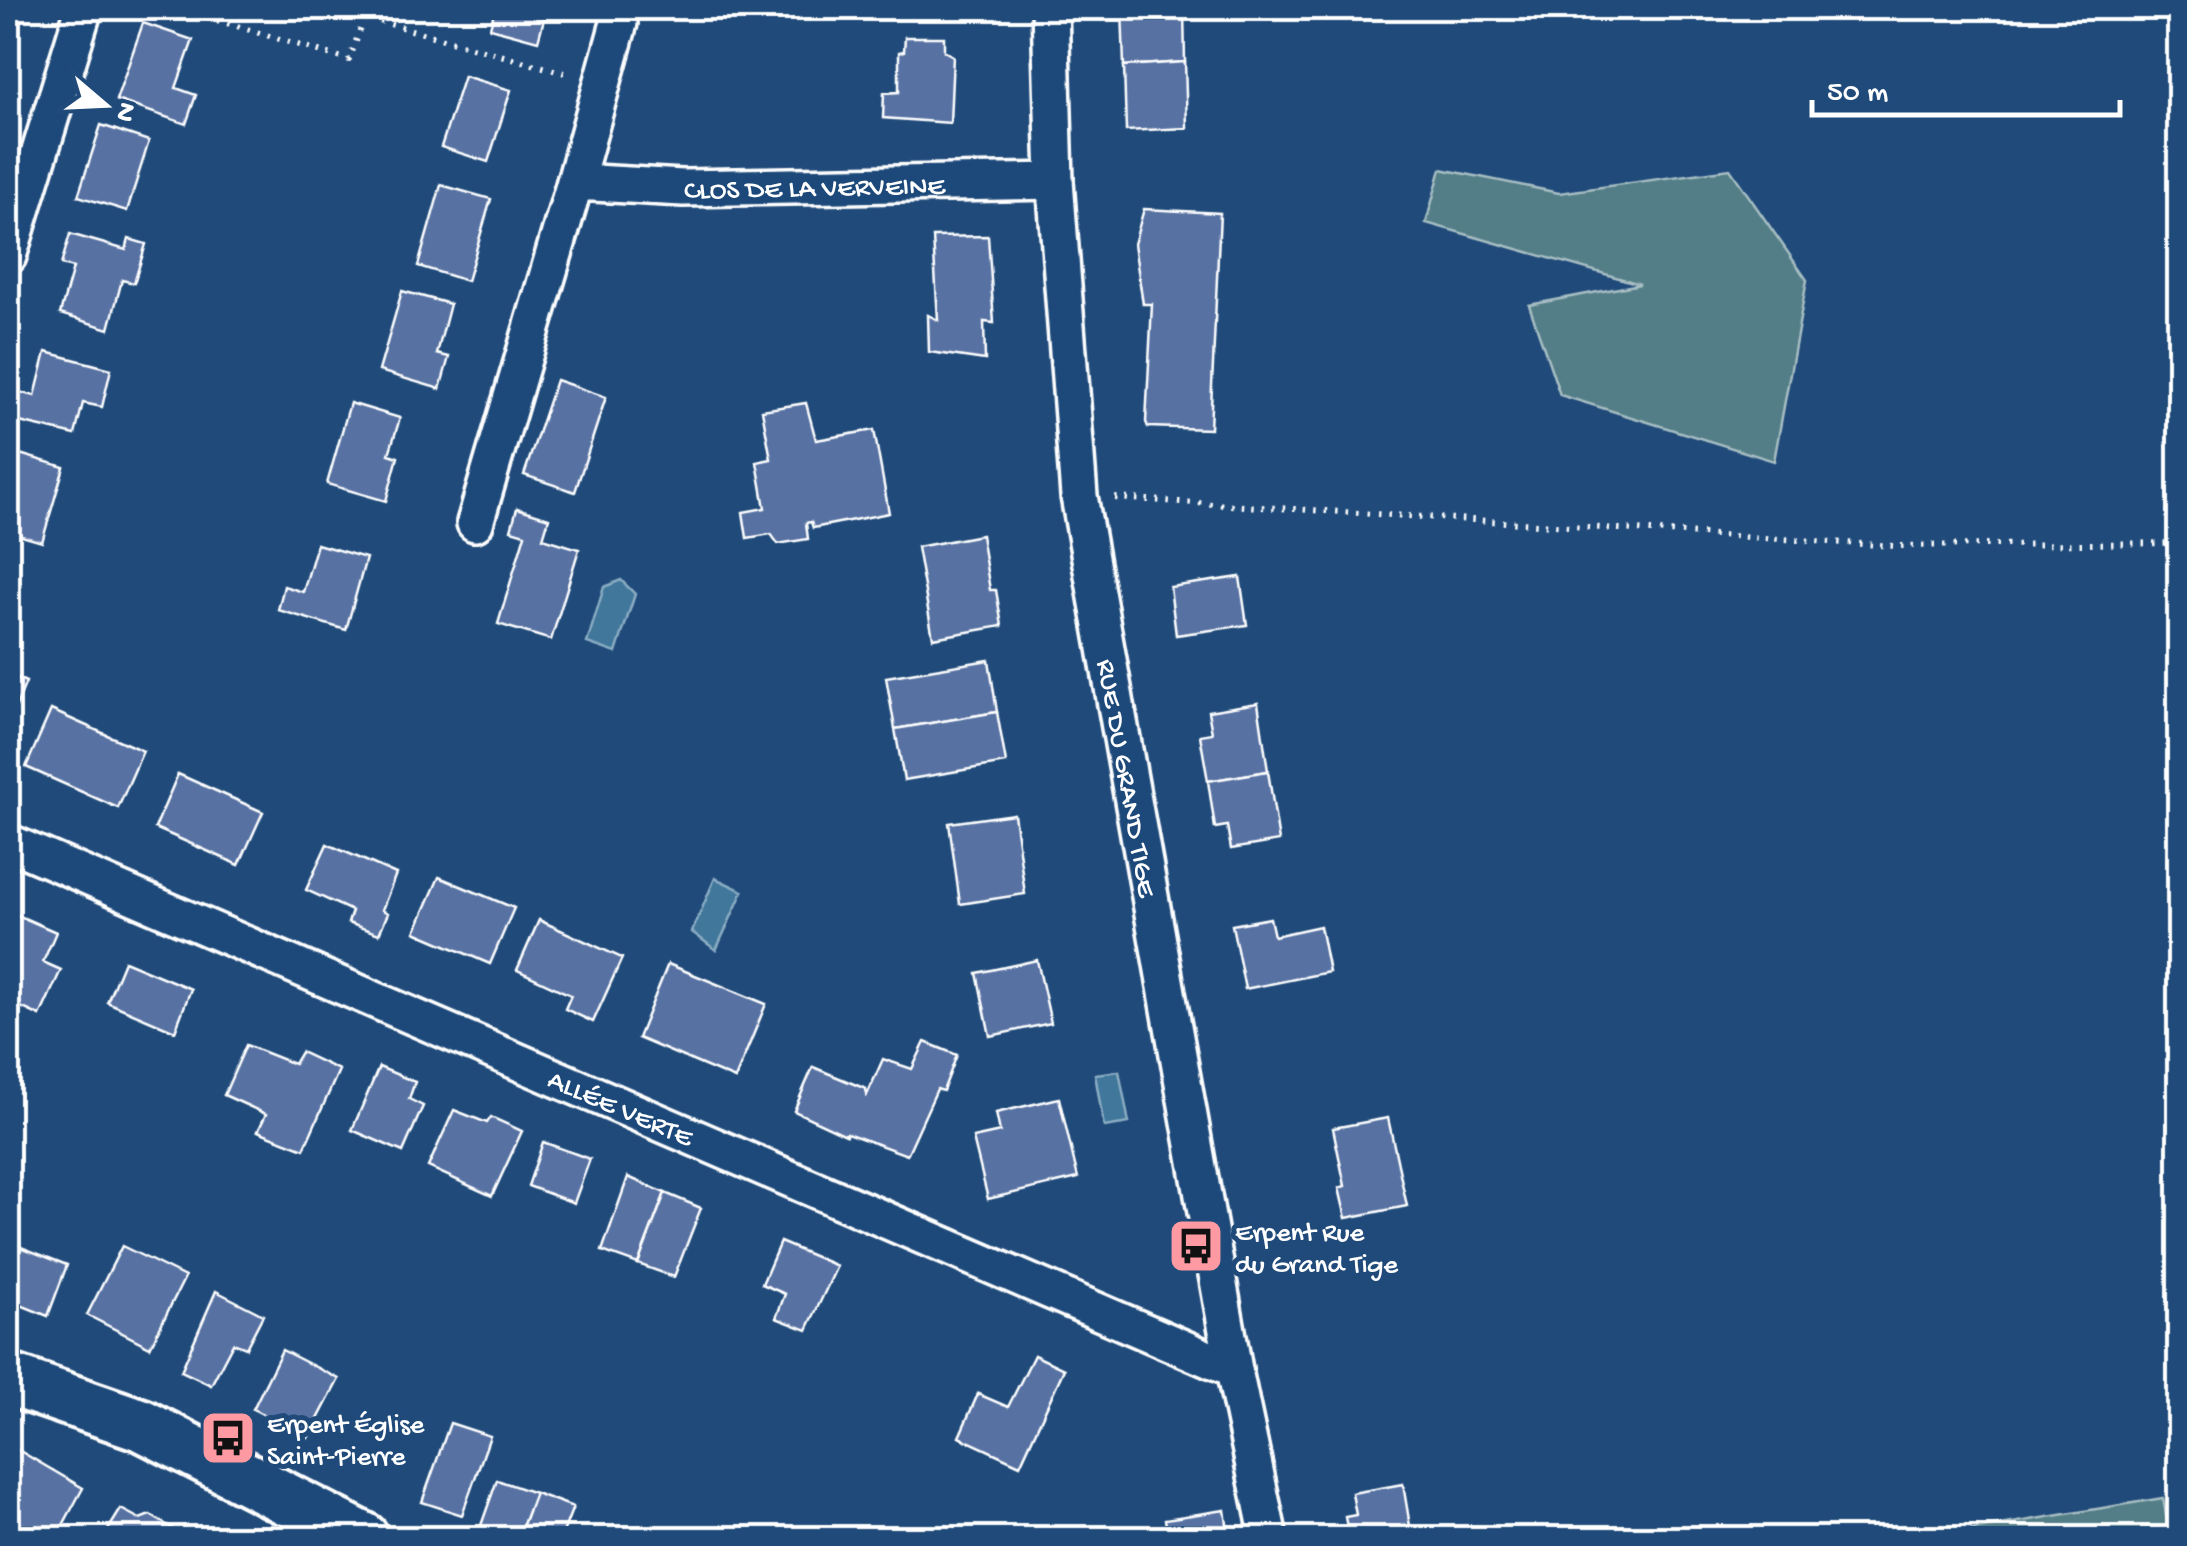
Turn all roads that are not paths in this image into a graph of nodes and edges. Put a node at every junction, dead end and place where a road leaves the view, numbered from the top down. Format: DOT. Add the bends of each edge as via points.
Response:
graph roads {
  1 [pos="84,8"];
  2 [pos="1050,8"];
  3 [pos="620,22"];
  4 [pos="1055,181"];
  5 [pos="576,182"];
  6 [pos="8,256"];
  7 [pos="475,524"];
  8 [pos="8,842"];
  9 [pos="1234,1370"];
  10 [pos="8,1379"];
  11 [pos="363,1538"];
  12 [pos="1269,1538"];
  1 -- 6 [label="street"];
  2 -- 4 [label="street, RUE DU GRAND TIGE"];
  3 -- 5 [label="street"];
  4 -- 5 [label="street, CLOS DE LA VERVEINE" via="682,188"];
  4 -- 9 [label="street, RUE DU GRAND TIGE" via="1079,496"];
  5 -- 7 [label="street"];
  8 -- 9 [label="street, ALLÉE VERTE"];
  9 -- 12 [label="street, RUE DU GRAND TIGE"];
  10 -- 11 [label="street" via="142,1424"];
}
